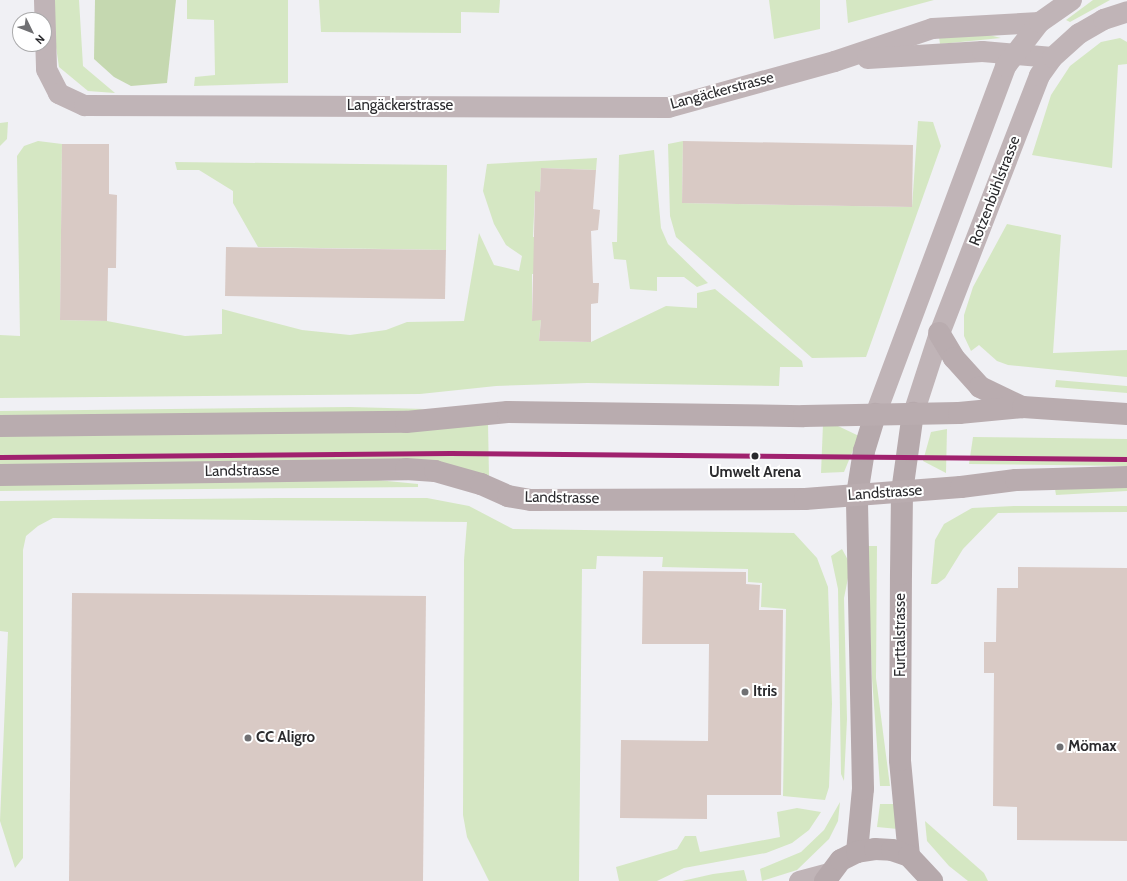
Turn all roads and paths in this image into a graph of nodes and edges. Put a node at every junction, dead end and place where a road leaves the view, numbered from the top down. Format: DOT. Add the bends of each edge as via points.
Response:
graph roads {
  1 [pos="44,0"];
  2 [pos="1071,0"];
  3 [pos="1127,11"];
  4 [pos="1039,22"];
  5 [pos="1012,53"];
  6 [pos="1052,57"];
  7 [pos="834,60"];
  8 [pos="939,333"];
  9 [pos="1023,407"];
  10 [pos="913,413"];
  11 [pos="875,414"];
  12 [pos="1127,414"];
  13 [pos="0,426"];
  14 [pos="0,475"];
  15 [pos="1127,477"];
  16 [pos="902,492"];
  17 [pos="857,495"];
  18 [pos="857,852"];
  19 [pos="909,856"];
  20 [pos="827,877"];
  21 [pos="799,881"];
  22 [pos="932,881"];
  1 -- 7 [label="street, Langäckerstrasse" via="46,69 58,93 84,105 668,107"];
  2 -- 4 [label="street"];
  3 -- 6 [label="street, Rotzenbühlstrasse" via="1103,19 1079,33"];
  4 -- 5 [label="street"];
  4 -- 6 [label="street"];
  4 -- 7 [label="street, Langäckerstrasse" via="932,28"];
  5 -- 6 [label="street, Langäckerstrasse"];
  5 -- 7 [label="street, Langäckerstrasse" via="931,53"];
  5 -- 11 [label="street" via="985,114"];
  6 -- 8 [label="street, Rotzenbühlstrasse" via="1037,79"];
  8 -- 9 [label="main road" via="954,358 980,387"];
  8 -- 10 [label="street, Rotzenbühlstrasse"];
  9 -- 10 [label="main road"];
  9 -- 12 [label="main road"];
  10 -- 11 [label="main road"];
  10 -- 16 [label="main road, Furttalstrasse"];
  11 -- 13 [label="main road" via="508,412 406,422"];
  11 -- 17 [label="main road" via="864,451"];
  14 -- 17 [label="main road, Landstrasse" via="406,469 435,471 481,484 508,496 530,500 804,500"];
  15 -- 16 [label="main road, Landstrasse" via="1016,480"];
  16 -- 17 [label="main road, Landstrasse"];
  16 -- 19 [label="main road, Furttalstrasse" via="900,760"];
  17 -- 18 [label="main road" via="863,789"];
  18 -- 19 [label="main road" via="880,849"];
  18 -- 20 [label="main road" via="842,860"];
  19 -- 22 [label="main road"];
  20 -- 21 [label="street"];
}
